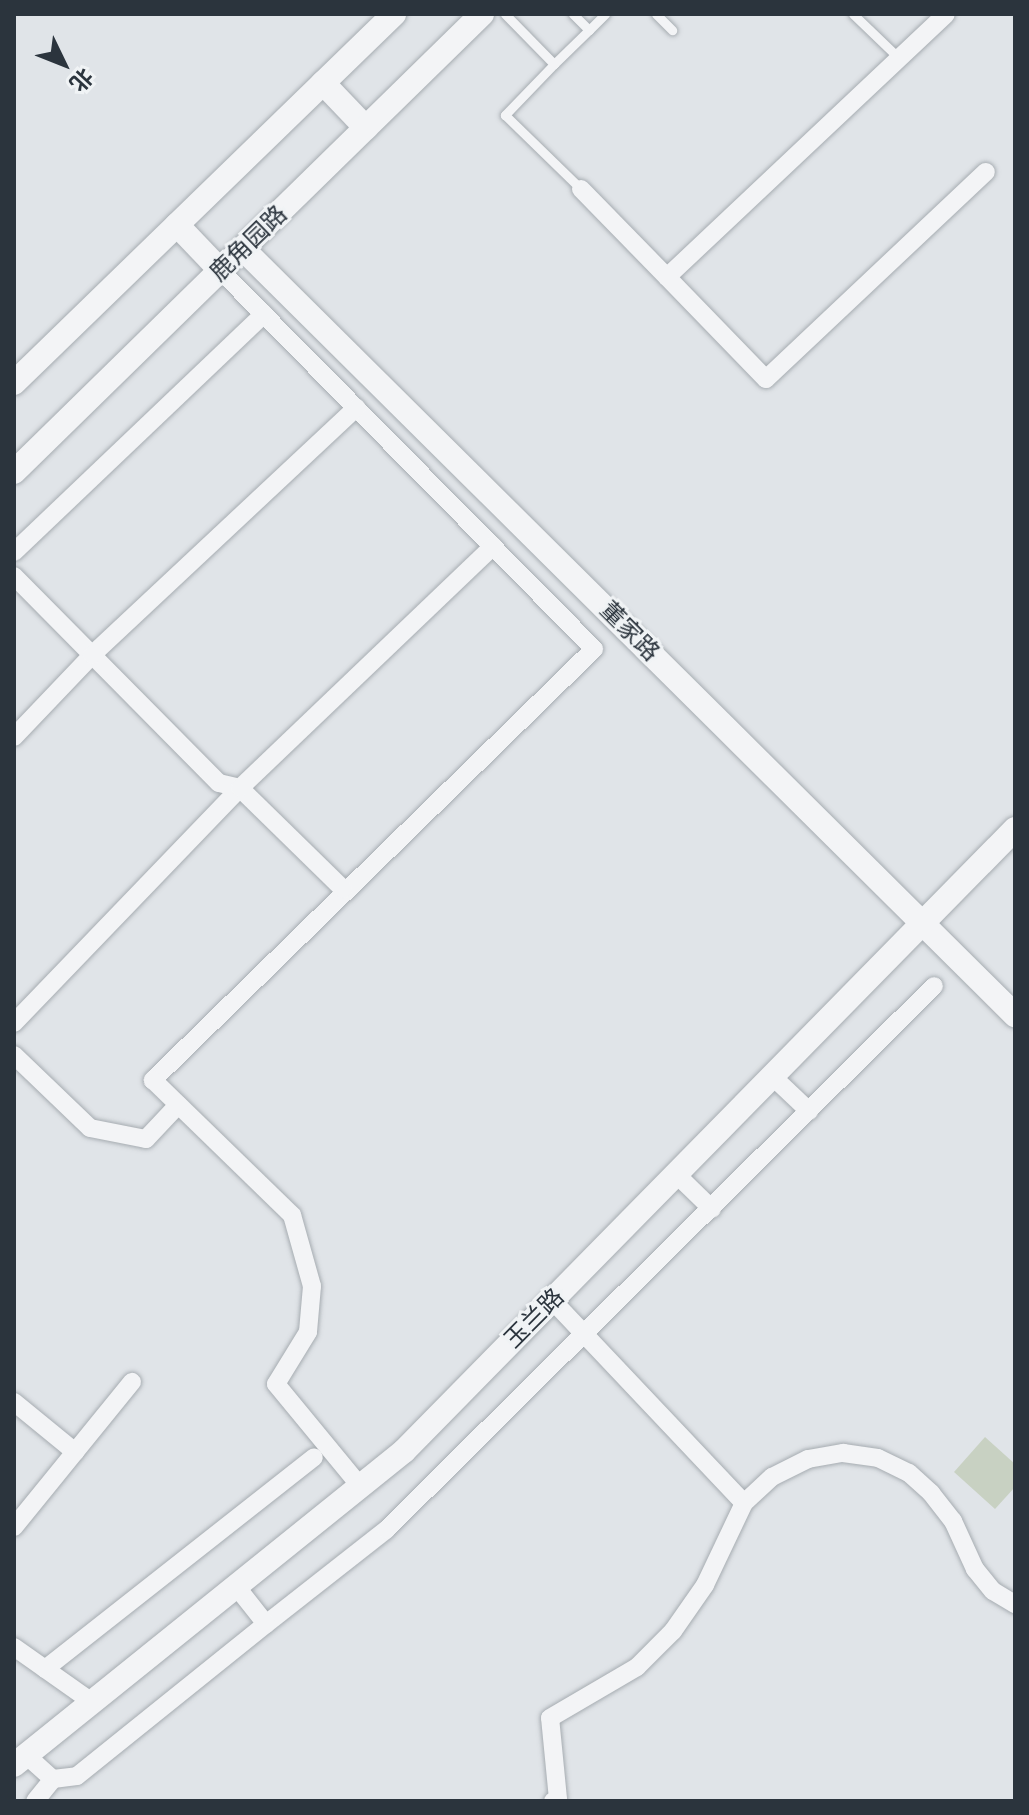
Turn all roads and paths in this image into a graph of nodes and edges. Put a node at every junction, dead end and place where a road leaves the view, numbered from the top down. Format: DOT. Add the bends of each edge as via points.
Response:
graph roads {
  1 [pos="394,14"];
  2 [pos="482,14"];
  3 [pos="505,14"];
  4 [pos="573,14"];
  5 [pos="605,14"];
  6 [pos="656,14"];
  7 [pos="853,14"];
  8 [pos="946,14"];
  9 [pos="589,30"];
  10 [pos="672,30"];
  11 [pos="901,60"];
  12 [pos="554,64"];
  13 [pos="323,83"];
  14 [pos="366,128"];
  15 [pos="986,172"];
  16 [pos="581,189"];
  17 [pos="177,225"];
  18 [pos="243,249"];
  19 [pos="220,270"];
  20 [pos="667,277"];
  21 [pos="264,314"];
  22 [pos="14,383"];
  23 [pos="356,408"];
  24 [pos="14,472"];
  25 [pos="493,546"];
  26 [pos="14,552"];
  27 [pos="14,576"];
  28 [pos="92,655"];
  29 [pos="14,737"];
  30 [pos="240,788"];
  31 [pos="1015,829"];
  32 [pos="343,889"];
  33 [pos="925,921"];
  34 [pos="934,986"];
  35 [pos="1015,1015"];
  36 [pos="14,1023"];
  37 [pos="14,1055"];
  38 [pos="772,1076"];
  39 [pos="178,1105"];
  40 [pos="809,1111"];
  41 [pos="676,1174"];
  42 [pos="712,1209"];
  43 [pos="552,1300"];
  44 [pos="585,1336"];
  45 [pos="132,1382"];
  46 [pos="14,1402"];
  47 [pos="75,1452"];
  48 [pos="314,1457"];
  49 [pos="360,1486"];
  50 [pos="744,1503"];
  51 [pos="14,1527"];
  52 [pos="236,1586"];
  53 [pos="1015,1604"];
  54 [pos="266,1624"];
  55 [pos="14,1647"];
  56 [pos="45,1669"];
  57 [pos="92,1702"];
  58 [pos="20,1760"];
  59 [pos="53,1779"];
  60 [pos="35,1801"];
  61 [pos="553,1801"];
  1 -- 13 [label="street"];
  2 -- 14 [label="street, 鹿角园路"];
  3 -- 12 [label="lane"];
  4 -- 9 [label="lane"];
  5 -- 9 [label="lane"];
  6 -- 10 [label="lane"];
  7 -- 11 [label="lane"];
  8 -- 11 [label="street"];
  9 -- 12 [label="lane"];
  11 -- 20 [label="street"];
  12 -- 16 [label="lane" via="505,115"];
  13 -- 14 [label="street"];
  13 -- 17 [label="street"];
  14 -- 18 [label="street, 鹿角园路"];
  15 -- 20 [label="street" via="766,379"];
  16 -- 20 [label="street"];
  17 -- 19 [label="street"];
  17 -- 22 [label="street"];
  18 -- 19 [label="street, 鹿角园路"];
  18 -- 33 [label="street, 董家路"];
  19 -- 21 [label="street"];
  19 -- 24 [label="street, 鹿角园路"];
  21 -- 23 [label="street"];
  21 -- 26 [label="street"];
  23 -- 25 [label="street"];
  23 -- 28 [label="street"];
  25 -- 30 [label="street"];
  25 -- 32 [label="street" via="594,649"];
  27 -- 28 [label="street"];
  28 -- 29 [label="street"];
  28 -- 30 [label="street" via="219,783"];
  30 -- 32 [label="street"];
  30 -- 36 [label="street"];
  31 -- 33 [label="street, 玉兰路"];
  32 -- 39 [label="street" via="153,1080"];
  33 -- 35 [label="street, 董家路"];
  33 -- 38 [label="street, 玉兰路"];
  34 -- 40 [label="street"];
  37 -- 39 [label="street" via="90,1128 146,1139"];
  38 -- 40 [label="street"];
  38 -- 41 [label="street, 玉兰路"];
  39 -- 49 [label="street" via="292,1215 312,1286 308,1332 276,1384"];
  40 -- 42 [label="street"];
  41 -- 42 [label="street"];
  41 -- 43 [label="street, 玉兰路"];
  42 -- 44 [label="street"];
  43 -- 44 [label="street"];
  43 -- 49 [label="street, 玉兰路" via="404,1451"];
  44 -- 50 [label="street"];
  44 -- 54 [label="street" via="386,1530"];
  45 -- 47 [label="street"];
  46 -- 47 [label="street"];
  47 -- 51 [label="street"];
  48 -- 56 [label="street"];
  49 -- 52 [label="street, 玉兰路"];
  50 -- 53 [label="street" via="772,1477 808,1459 843,1453 878,1458 909,1473 931,1493 953,1521 975,1569 993,1591"];
  50 -- 61 [label="street" via="705,1585 673,1631 637,1667 550,1718 558,1799"];
  52 -- 54 [label="street"];
  52 -- 57 [label="street, 玉兰路"];
  54 -- 59 [label="street" via="77,1776"];
  55 -- 56 [label="street"];
  56 -- 57 [label="street"];
  57 -- 58 [label="street, 玉兰路"];
  58 -- 59 [label="street"];
  59 -- 60 [label="street"];
}
